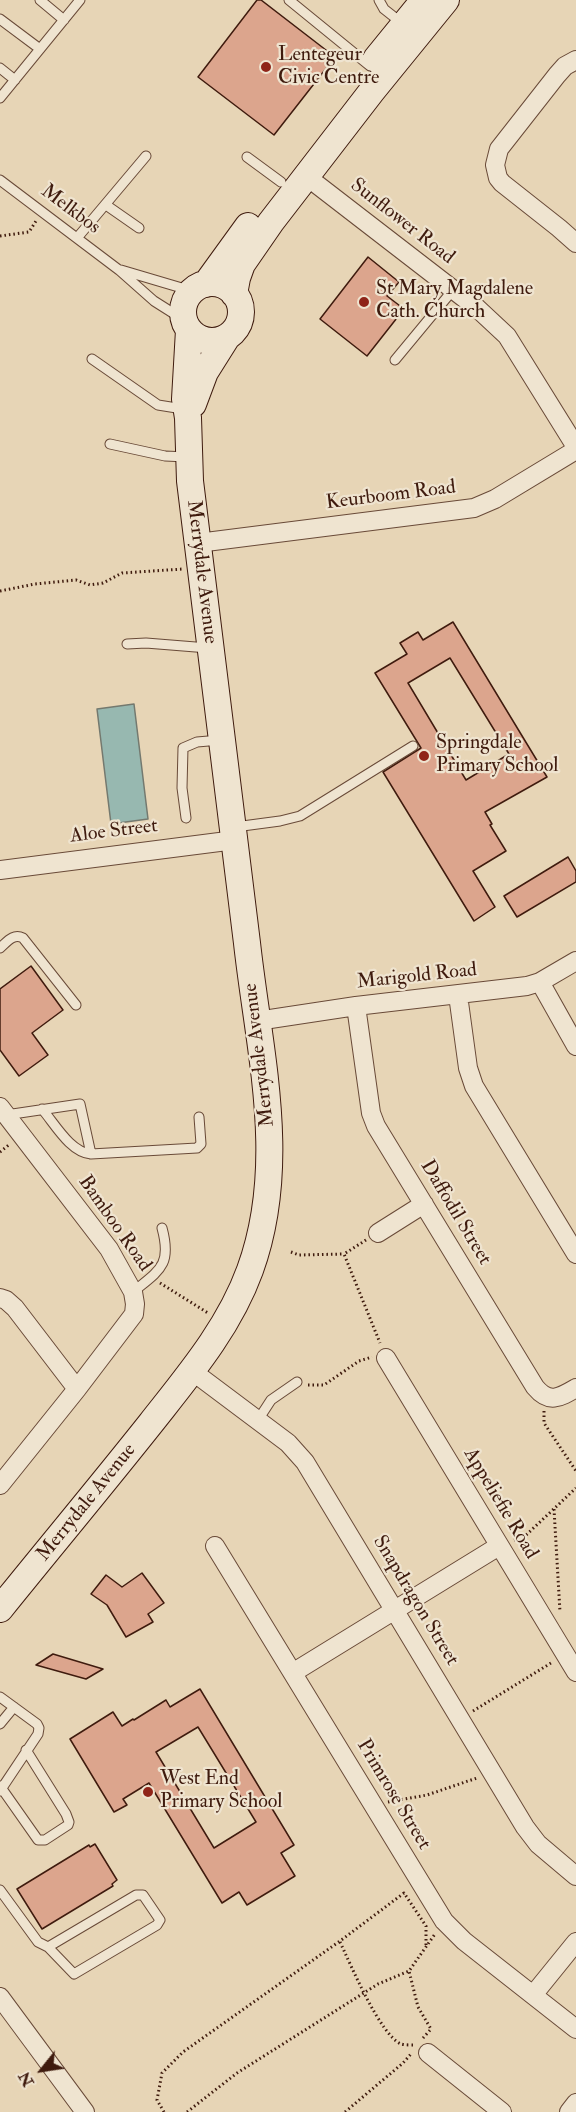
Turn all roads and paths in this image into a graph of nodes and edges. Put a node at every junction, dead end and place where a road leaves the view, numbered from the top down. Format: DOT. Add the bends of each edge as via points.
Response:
graph roads {
  1 [pos="39,0"];
  2 [pos="80,0"];
  3 [pos="289,0"];
  4 [pos="379,0"];
  5 [pos="424,0"];
  6 [pos="446,0"];
  7 [pos="0,19"];
  8 [pos="64,20"];
  9 [pos="414,25"];
  10 [pos="40,49"];
  11 [pos="576,60"];
  12 [pos="370,66"];
  13 [pos="0,68"];
  14 [pos="15,80"];
  15 [pos="0,98"];
  16 [pos="146,156"];
  17 [pos="247,157"];
  18 [pos="306,176"];
  19 [pos="0,180"];
  20 [pos="281,182"];
  21 [pos="106,204"];
  22 [pos="41,211"];
  23 [pos="139,228"];
  24 [pos="0,236"];
  25 [pos="77,238"];
  26 [pos="576,243"];
  27 [pos="119,270"];
  28 [pos="199,288"];
  29 [pos="453,290"];
  30 [pos="234,294"];
  31 [pos="187,325"];
  32 [pos="226,337"];
  33 [pos="92,359"];
  34 [pos="395,360"];
  35 [pos="187,414"];
  36 [pos="110,444"];
  37 [pos="576,449"];
  38 [pos="188,457"];
  39 [pos="198,543"];
  40 [pos="187,568"];
  41 [pos="0,591"];
  42 [pos="127,644"];
  43 [pos="211,648"];
  44 [pos="222,740"];
  45 [pos="413,746"];
  46 [pos="186,818"];
  47 [pos="234,834"];
  48 [pos="0,870"];
  49 [pos="0,948"];
  50 [pos="576,961"];
  51 [pos="540,982"];
  52 [pos="458,995"];
  53 [pos="76,1005"];
  54 [pos="356,1006"];
  55 [pos="257,1021"];
  56 [pos="576,1046"];
  57 [pos="42,1109"];
  58 [pos="3,1111"];
  59 [pos="199,1117"];
  60 [pos="91,1154"];
  61 [pos="423,1204"];
  62 [pos="162,1228"];
  63 [pos="378,1233"];
  64 [pos="291,1252"];
  65 [pos="344,1254"];
  66 [pos="576,1254"];
  67 [pos="155,1280"];
  68 [pos="133,1292"];
  69 [pos="0,1299"];
  70 [pos="213,1316"];
  71 [pos="386,1358"];
  72 [pos="192,1371"];
  73 [pos="297,1382"];
  74 [pos="576,1388"];
  75 [pos="78,1389"];
  76 [pos="545,1397"];
  77 [pos="258,1420"];
  78 [pos="576,1471"];
  79 [pos="3,1473"];
  80 [pos="576,1488"];
  81 [pos="554,1509"];
  82 [pos="215,1546"];
  83 [pos="500,1546"];
  84 [pos="2,1603"];
  85 [pos="394,1609"];
  86 [pos="548,1627"];
  87 [pos="558,1658"];
  88 [pos="294,1672"];
  89 [pos="576,1672"];
  90 [pos="0,1697"];
  91 [pos="448,1698"];
  92 [pos="14,1707"];
  93 [pos="0,1724"];
  94 [pos="26,1750"];
  95 [pos="471,1768"];
  96 [pos="1,1788"];
  97 [pos="369,1798"];
  98 [pos="576,1876"];
  99 [pos="0,1890"];
  100 [pos="444,1921"];
  101 [pos="340,1941"];
  102 [pos="576,1942"];
  103 [pos="48,1947"];
  104 [pos="426,1948"];
  105 [pos="409,1971"];
  106 [pos="365,1994"];
  107 [pos="533,1995"];
  108 [pos="0,1997"];
  109 [pos="576,2029"];
  110 [pos="423,2049"];
  111 [pos="576,2103"];
  112 [pos="85,2112"];
  113 [pos="164,2112"];
  114 [pos="187,2112"];
  115 [pos="345,2112"];
  116 [pos="502,2112"];
  117 [pos="569,2112"];
  1 -- 8 [label="lane"];
  2 -- 8 [label="lane"];
  3 -- 12 [label="lane"];
  4 -- 9 [label="lane" via="384,9"];
  5 -- 9 [label="street"];
  6 -- 9 [label="street"];
  7 -- 10 [label="lane"];
  8 -- 10 [label="lane"];
  9 -- 12 [label="street"];
  9 -- 18 [label="street"];
  10 -- 14 [label="lane"];
  11 -- 26 [label="street" via="557,75 499,149 495,165 502,183"];
  12 -- 20 [label="street"];
  13 -- 14 [label="lane"];
  14 -- 15 [label="lane"];
  16 -- 21 [label="lane"];
  17 -- 20 [label="lane"];
  18 -- 29 [label="street, Sunflower Road"];
  18 -- 30 [label="street" via="242,264"];
  19 -- 22 [label="lane, Melkbos"];
  20 -- 28 [label="street"];
  21 -- 23 [label="lane"];
  21 -- 25 [label="lane"];
  22 -- 24 [label="path" via="29,232"];
  22 -- 25 [label="lane, Melkbos"];
  25 -- 27 [label="lane, Melkbos"];
  27 -- 28 [label="lane, Melkbos"];
  27 -- 31 [label="lane, Melkbos"];
  28 -- 30 [label="street" via="222,285"];
  28 -- 31 [label="street" via="184,305"];
  29 -- 34 [label="lane"];
  29 -- 37 [label="street, Sunflower Road" via="507,336"];
  30 -- 32 [label="street" via="240,318"];
  31 -- 32 [label="street" via="201,339"];
  31 -- 35 [label="street, Merrydale Avenue"];
  32 -- 35 [label="street, Merrydale Avenue"];
  33 -- 35 [label="lane" via="158,405"];
  35 -- 38 [label="street, Merrydale Avenue"];
  36 -- 38 [label="lane"];
  37 -- 39 [label="street, Keurboom Road" via="474,508"];
  38 -- 39 [label="street, Merrydale Avenue"];
  39 -- 43 [label="street, Merrydale Avenue"];
  40 -- 41 [label="path" via="122,573 104,583 90,585 76,580"];
  42 -- 43 [label="lane"];
  43 -- 44 [label="street, Merrydale Avenue"];
  44 -- 46 [label="lane" via="197,742 183,748"];
  44 -- 47 [label="street, Merrydale Avenue"];
  45 -- 47 [label="lane" via="300,816"];
  47 -- 48 [label="street, Aloe Street"];
  47 -- 55 [label="street, Merrydale Avenue"];
  49 -- 53 [label="lane" via="12,938 23,938"];
  50 -- 51 [label="street, Marigold Road"];
  51 -- 52 [label="street, Marigold Road"];
  51 -- 56 [label="street"];
  52 -- 54 [label="street, Marigold Road"];
  52 -- 66 [label="street" via="474,1086"];
  54 -- 55 [label="street, Marigold Road"];
  54 -- 61 [label="street, Daffodil Street" via="371,1113"];
  55 -- 72 [label="street, Merrydale Avenue" via="269,1118 270,1173 264,1223 235,1305"];
  57 -- 58 [label="lane"];
  57 -- 60 [label="lane" via="72,1145"];
  57 -- 60 [label="lane" via="82,1106"];
  58 -- 68 [label="street, Bamboo Road" via="109,1249"];
  59 -- 60 [label="lane" via="201,1144 197,1148"];
  61 -- 63 [label="street"];
  61 -- 76 [label="street, Daffodil Street" via="535,1387"];
  62 -- 68 [label="lane" via="167,1254 155,1274"];
  63 -- 65 [label="path"];
  64 -- 65 [label="path"];
  65 -- 71 [label="path"];
  67 -- 70 [label="path"];
  68 -- 75 [label="street, Bamboo Road" via="134,1314"];
  69 -- 75 [label="street" via="15,1308"];
  71 -- 73 [label="path" via="359,1361 324,1385"];
  71 -- 83 [label="street, Appeliefie Road"];
  72 -- 77 [label="street, Snapdragon Street"];
  72 -- 84 [label="street, Merrydale Avenue"];
  73 -- 77 [label="lane" via="271,1400"];
  74 -- 76 [label="street" via="559,1398"];
  75 -- 79 [label="street, Bamboo Road"];
  76 -- 78 [label="path" via="544,1424"];
  77 -- 85 [label="street, Snapdragon Street" via="305,1462"];
  80 -- 81 [label="path"];
  81 -- 83 [label="path" via="524,1537"];
  81 -- 86 [label="path" via="560,1618"];
  82 -- 88 [label="street, Primrose Street"];
  83 -- 85 [label="street"];
  83 -- 86 [label="street, Appeliefie Road"];
  85 -- 88 [label="street"];
  85 -- 91 [label="street, Snapdragon Street"];
  86 -- 89 [label="street, Appeliefie Road"];
  87 -- 91 [label="path" via="473,1712 460,1693"];
  88 -- 97 [label="street, Primrose Street"];
  90 -- 92 [label="lane"];
  91 -- 98 [label="street, Snapdragon Street" via="525,1827 538,1844"];
  92 -- 93 [label="lane"];
  92 -- 94 [label="lane" via="39,1728"];
  94 -- 96 [label="lane"];
  94 -- 96 [label="lane" via="66,1814 68,1825 45,1840 38,1840"];
  95 -- 97 [label="path" via="477,1779 428,1795 387,1802"];
  97 -- 100 [label="street, Primrose Street"];
  99 -- 103 [label="lane" via="38,1941"];
  100 -- 104 [label="path"];
  100 -- 107 [label="street, Primrose Street"];
  101 -- 104 [label="path" via="404,1893 426,1926"];
  101 -- 106 [label="path"];
  101 -- 113 [label="path" via="183,2052 162,2073 157,2100"];
  102 -- 107 [label="street"];
  103 -- 103 [label="lane" via="136,1895 143,1895 160,1920 157,1926 77,1973 72,1973"];
  104 -- 105 [label="path"];
  105 -- 106 [label="path"];
  105 -- 110 [label="path" via="418,2007 431,2029"];
  106 -- 110 [label="path" via="385,2029 400,2044"];
  106 -- 114 [label="path" via="237,2073"];
  107 -- 109 [label="street, Primrose Street"];
  108 -- 112 [label="street"];
  110 -- 115 [label="path"];
  110 -- 116 [label="street"];
  111 -- 117 [label="street"];
}
